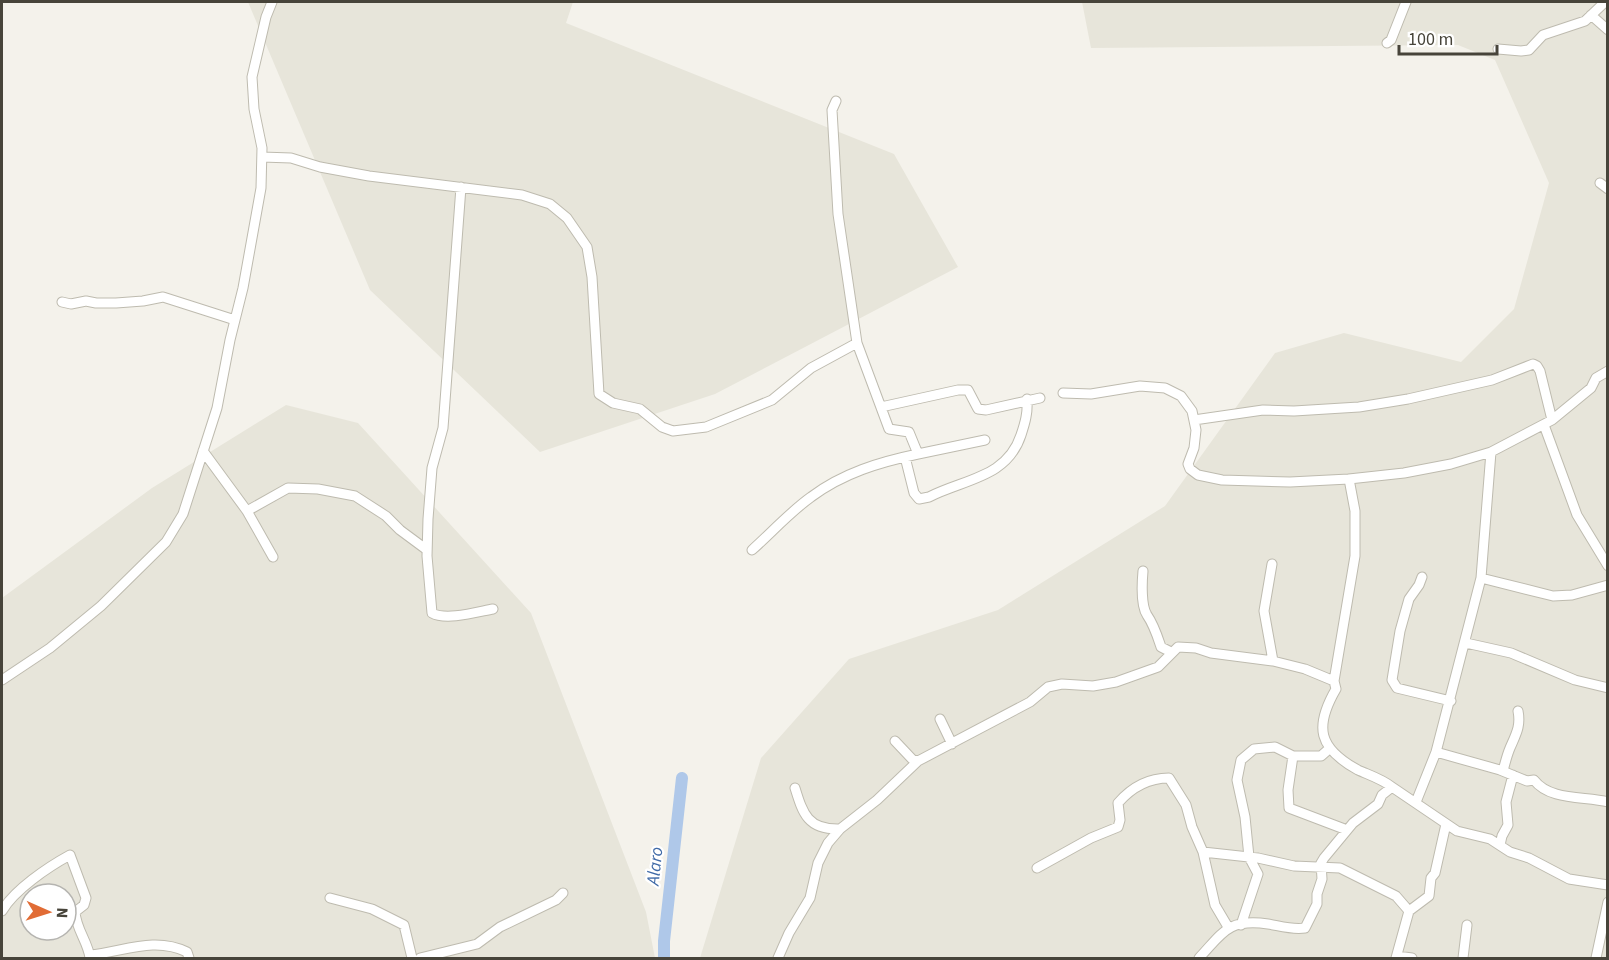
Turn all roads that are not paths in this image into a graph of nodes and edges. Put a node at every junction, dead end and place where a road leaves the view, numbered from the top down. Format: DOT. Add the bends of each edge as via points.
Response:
graph roads {
  1 [pos="272,2"];
  2 [pos="1406,2"];
  3 [pos="1605,2"];
  4 [pos="1591,15"];
  5 [pos="1608,30"];
  6 [pos="1387,42"];
  7 [pos="1498,49"];
  8 [pos="836,101"];
  9 [pos="262,157"];
  10 [pos="461,187"];
  11 [pos="62,302"];
  12 [pos="235,320"];
  13 [pos="857,343"];
  14 [pos="1608,371"];
  15 [pos="1063,393"];
  16 [pos="1040,398"];
  17 [pos="1027,399"];
  18 [pos="881,407"];
  19 [pos="1194,420"];
  20 [pos="1548,422"];
  21 [pos="985,440"];
  22 [pos="203,452"];
  23 [pos="1491,452"];
  24 [pos="918,454"];
  25 [pos="905,457"];
  26 [pos="1349,480"];
  27 [pos="247,511"];
  28 [pos="427,550"];
  29 [pos="752,550"];
  30 [pos="273,557"];
  31 [pos="1272,564"];
  32 [pos="1608,566"];
  33 [pos="1143,571"];
  34 [pos="1422,577"];
  35 [pos="1481,578"];
  36 [pos="1608,585"];
  37 [pos="493,609"];
  38 [pos="1466,643"];
  39 [pos="1172,652"];
  40 [pos="1273,661"];
  41 [pos="2,680"];
  42 [pos="1334,681"];
  43 [pos="1608,688"];
  44 [pos="1451,701"];
  45 [pos="1518,711"];
  46 [pos="940,720"];
  47 [pos="895,741"];
  48 [pos="952,744"];
  49 [pos="1329,749"];
  50 [pos="1436,752"];
  51 [pos="1293,756"];
  52 [pos="918,761"];
  53 [pos="1503,771"];
  54 [pos="1513,775"];
  55 [pos="1392,787"];
  56 [pos="795,788"];
  57 [pos="1416,802"];
  58 [pos="1608,802"];
  59 [pos="1446,824"];
  60 [pos="840,829"];
  61 [pos="1347,830"];
  62 [pos="1500,845"];
  63 [pos="1203,852"];
  64 [pos="1249,857"];
  65 [pos="1321,866"];
  66 [pos="1037,868"];
  67 [pos="1607,886"];
  68 [pos="563,893"];
  69 [pos="330,898"];
  70 [pos="1608,902"];
  71 [pos="2,911"];
  72 [pos="1409,911"];
  73 [pos="1241,925"];
  74 [pos="1467,925"];
  75 [pos="1228,927"];
  76 [pos="90,957"];
  77 [pos="1396,957"];
  78 [pos="189,958"];
  79 [pos="412,958"];
  80 [pos="420,958"];
  81 [pos="778,958"];
  82 [pos="1199,958"];
  83 [pos="1412,958"];
  84 [pos="1463,958"];
  85 [pos="1596,958"];
  1 -- 9 [label="street" via="252,77"];
  2 -- 6 [label="street"];
  3 -- 4 [label="street"];
  4 -- 5 [label="street"];
  4 -- 7 [label="street" via="1585,21 1543,35 1529,50"];
  8 -- 13 [label="street" via="832,110 838,214"];
  9 -- 10 [label="street" via="291,158 369,176"];
  9 -- 12 [label="street" via="261,188"];
  10 -- 13 [label="street" via="522,195 550,204 567,218 587,247 599,394 613,403 640,409 662,427 673,431 706,427 772,400 811,369"];
  10 -- 28 [label="street" via="443,428 432,468"];
  11 -- 12 [label="street" via="116,303 163,297"];
  12 -- 22 [label="street" via="217,408"];
  13 -- 18 [label="street"];
  14 -- 20 [label="street"];
  15 -- 19 [label="street" via="1091,394 1140,386 1165,388 1180,396"];
  16 -- 17 [label="street"];
  17 -- 18 [label="street" via="978,409 968,390 958,390"];
  17 -- 25 [label="street" via="1028,415 1018,443 1007,462 993,472 919,499"];
  18 -- 24 [label="street" via="889,429 909,432"];
  19 -- 20 [label="street" via="1263,410 1359,407 1492,380 1533,364 1540,371"];
  19 -- 26 [label="street" via="1194,448 1188,464 1197,475 1251,482"];
  20 -- 23 [label="street"];
  20 -- 32 [label="street" via="1577,515"];
  21 -- 24 [label="street"];
  22 -- 27 [label="street"];
  22 -- 41 [label="street" via="183,514 166,542 66,636"];
  23 -- 26 [label="street" via="1451,464"];
  23 -- 35 [label="street"];
  24 -- 25 [label="street"];
  25 -- 29 [label="street" via="846,476 810,497"];
  26 -- 42 [label="street" via="1355,510 1355,556"];
  27 -- 28 [label="street" via="288,488 355,496"];
  27 -- 30 [label="street"];
  28 -- 37 [label="street" via="432,613 457,615"];
  31 -- 40 [label="street" via="1264,611"];
  33 -- 39 [label="street" via="1146,614 1161,647"];
  34 -- 44 [label="street" via="1409,598 1392,680 1397,688"];
  35 -- 36 [label="street" via="1518,582 1563,597"];
  35 -- 38 [label="street"];
  38 -- 43 [label="street" via="1511,653 1575,680"];
  38 -- 44 [label="street"];
  39 -- 40 [label="street" via="1183,647"];
  39 -- 48 [label="street" via="1158,667 1116,682 1048,687 1030,702"];
  40 -- 42 [label="street"];
  42 -- 49 [label="street" via="1336,686 1322,719"];
  44 -- 50 [label="street"];
  45 -- 53 [label="street" via="1518,731"];
  46 -- 48 [label="street"];
  47 -- 52 [label="street"];
  48 -- 52 [label="street"];
  49 -- 51 [label="street" via="1321,756"];
  49 -- 55 [label="street" via="1338,758"];
  50 -- 53 [label="street"];
  50 -- 57 [label="street"];
  51 -- 61 [label="street" via="1289,808"];
  51 -- 64 [label="street" via="1275,747 1254,749 1241,760 1237,780"];
  52 -- 60 [label="street"];
  53 -- 54 [label="street"];
  54 -- 58 [label="street" via="1534,780 1566,797"];
  54 -- 62 [label="street" via="1506,802 1508,825"];
  55 -- 57 [label="street"];
  55 -- 61 [label="street"];
  56 -- 60 [label="street" via="808,821"];
  57 -- 59 [label="street"];
  59 -- 62 [label="street"];
  59 -- 72 [label="street" via="1429,896"];
  60 -- 81 [label="street" via="818,863 810,898"];
  61 -- 65 [label="street"];
  62 -- 67 [label="street" via="1569,879"];
  63 -- 64 [label="street"];
  63 -- 66 [label="street" via="1186,805 1169,778 1161,778 1139,786 1118,803 1118,827"];
  63 -- 75 [label="street" via="1215,905"];
  64 -- 65 [label="street" via="1294,866"];
  64 -- 73 [label="street" via="1258,874"];
  65 -- 72 [label="street" via="1340,868 1371,882 1396,896"];
  65 -- 73 [label="street" via="1317,904 1305,928"];
  68 -- 80 [label="street" via="477,944"];
  69 -- 79 [label="street" via="372,909 404,925"];
  70 -- 85 [label="street"];
  71 -- 76 [label="street" via="49,866 70,855 86,898 75,912"];
  72 -- 77 [label="street"];
  73 -- 75 [label="street"];
  74 -- 84 [label="street"];
  75 -- 82 [label="street"];
  76 -- 78 [label="street" via="150,944 170,945 187,952"];
  77 -- 83 [label="street"];
}
